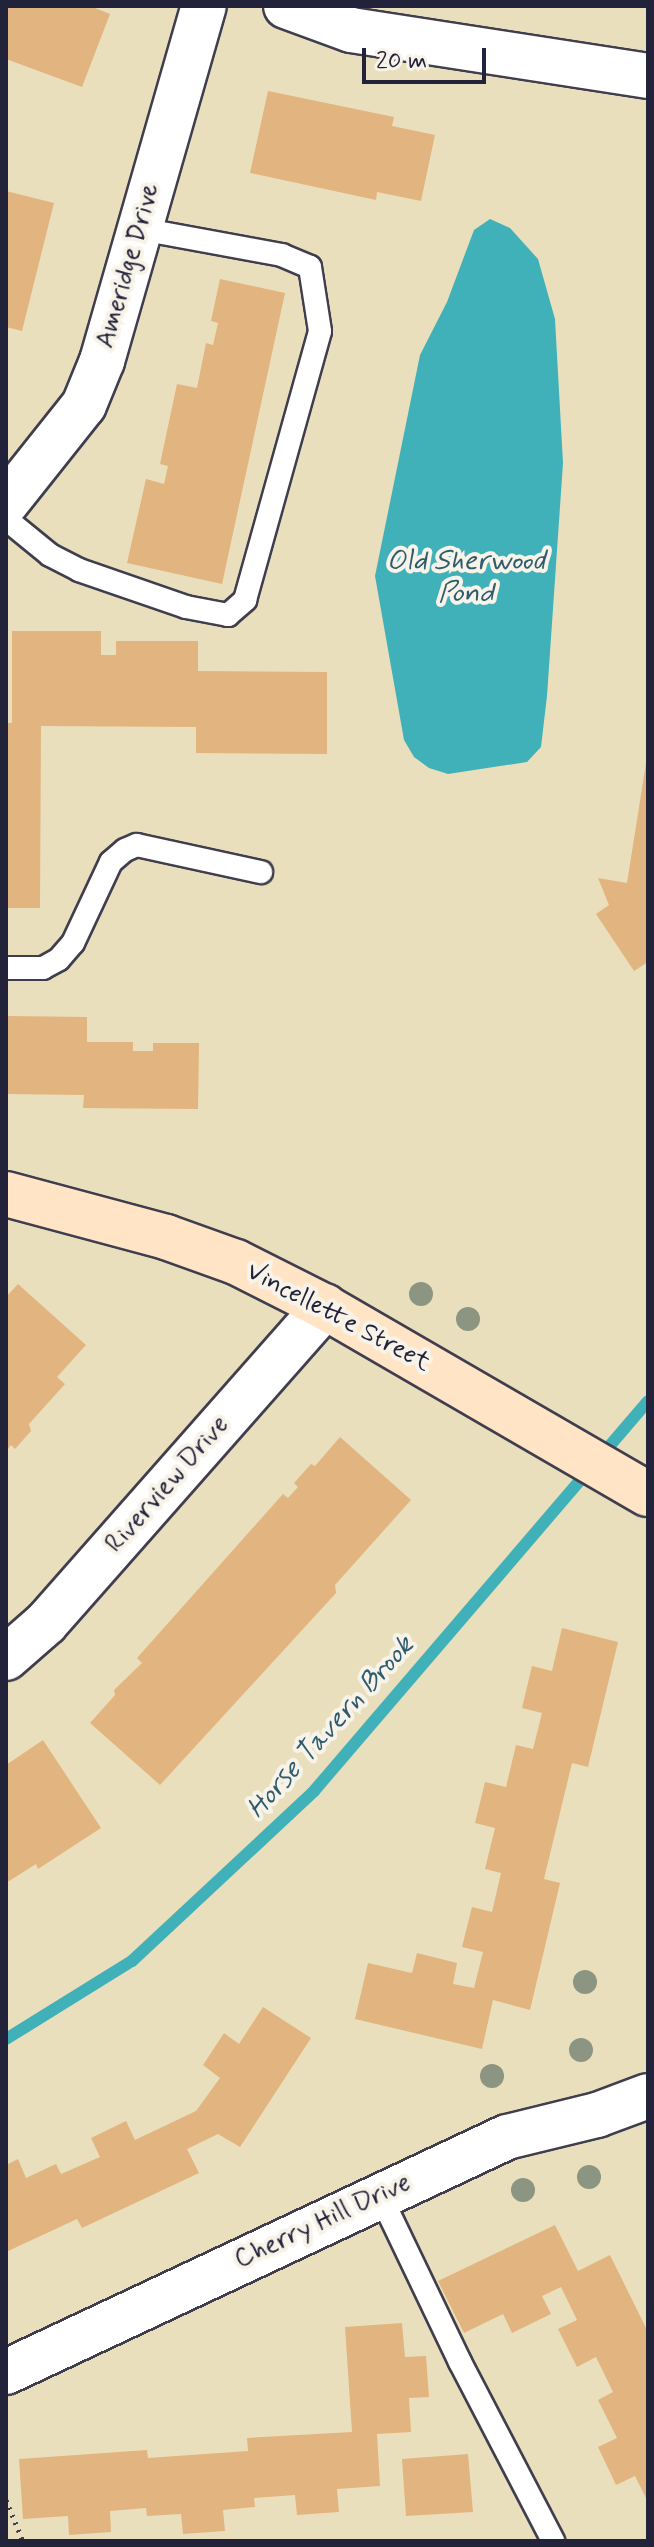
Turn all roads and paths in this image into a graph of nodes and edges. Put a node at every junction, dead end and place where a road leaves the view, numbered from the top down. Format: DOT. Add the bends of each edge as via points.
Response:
graph roads {
  1 [pos="204,6"];
  2 [pos="286,6"];
  3 [pos="648,76"];
  4 [pos="140,229"];
  5 [pos="6,503"];
  6 [pos="6,519"];
  7 [pos="261,872"];
  8 [pos="6,968"];
  9 [pos="6,1194"];
  10 [pos="325,1307"];
  11 [pos="636,1487"];
  12 [pos="6,1658"];
  13 [pos="648,2096"];
  14 [pos="380,2195"];
  15 [pos="6,2372"];
  16 [pos="6,2500"];
  17 [pos="23,2541"];
  18 [pos="553,2541"];
  1 -- 4 [label="street, Ameridge Drive"];
  2 -- 3 [label="street" via="351,30"];
  4 -- 5 [label="street, Ameridge Drive" via="84,405"];
  4 -- 6 [label="lane" via="282,255 310,267 320,331 245,600 228,615 186,607 79,570 50,555"];
  7 -- 8 [label="lane" via="137,845 111,862 73,943 59,959 43,968"];
  9 -- 10 [label="street, Vincellette Street" via="166,1237 236,1262"];
  10 -- 11 [label="street, Vincellette Street"];
  10 -- 12 [label="street, Riverview Drive" via="46,1623"];
  13 -- 14 [label="street, Cherry Hill Drive" via="597,2115 507,2137"];
  14 -- 15 [label="street, Cherry Hill Drive"];
  14 -- 18 [label="lane"];
  16 -- 17 [label="path"];
}
